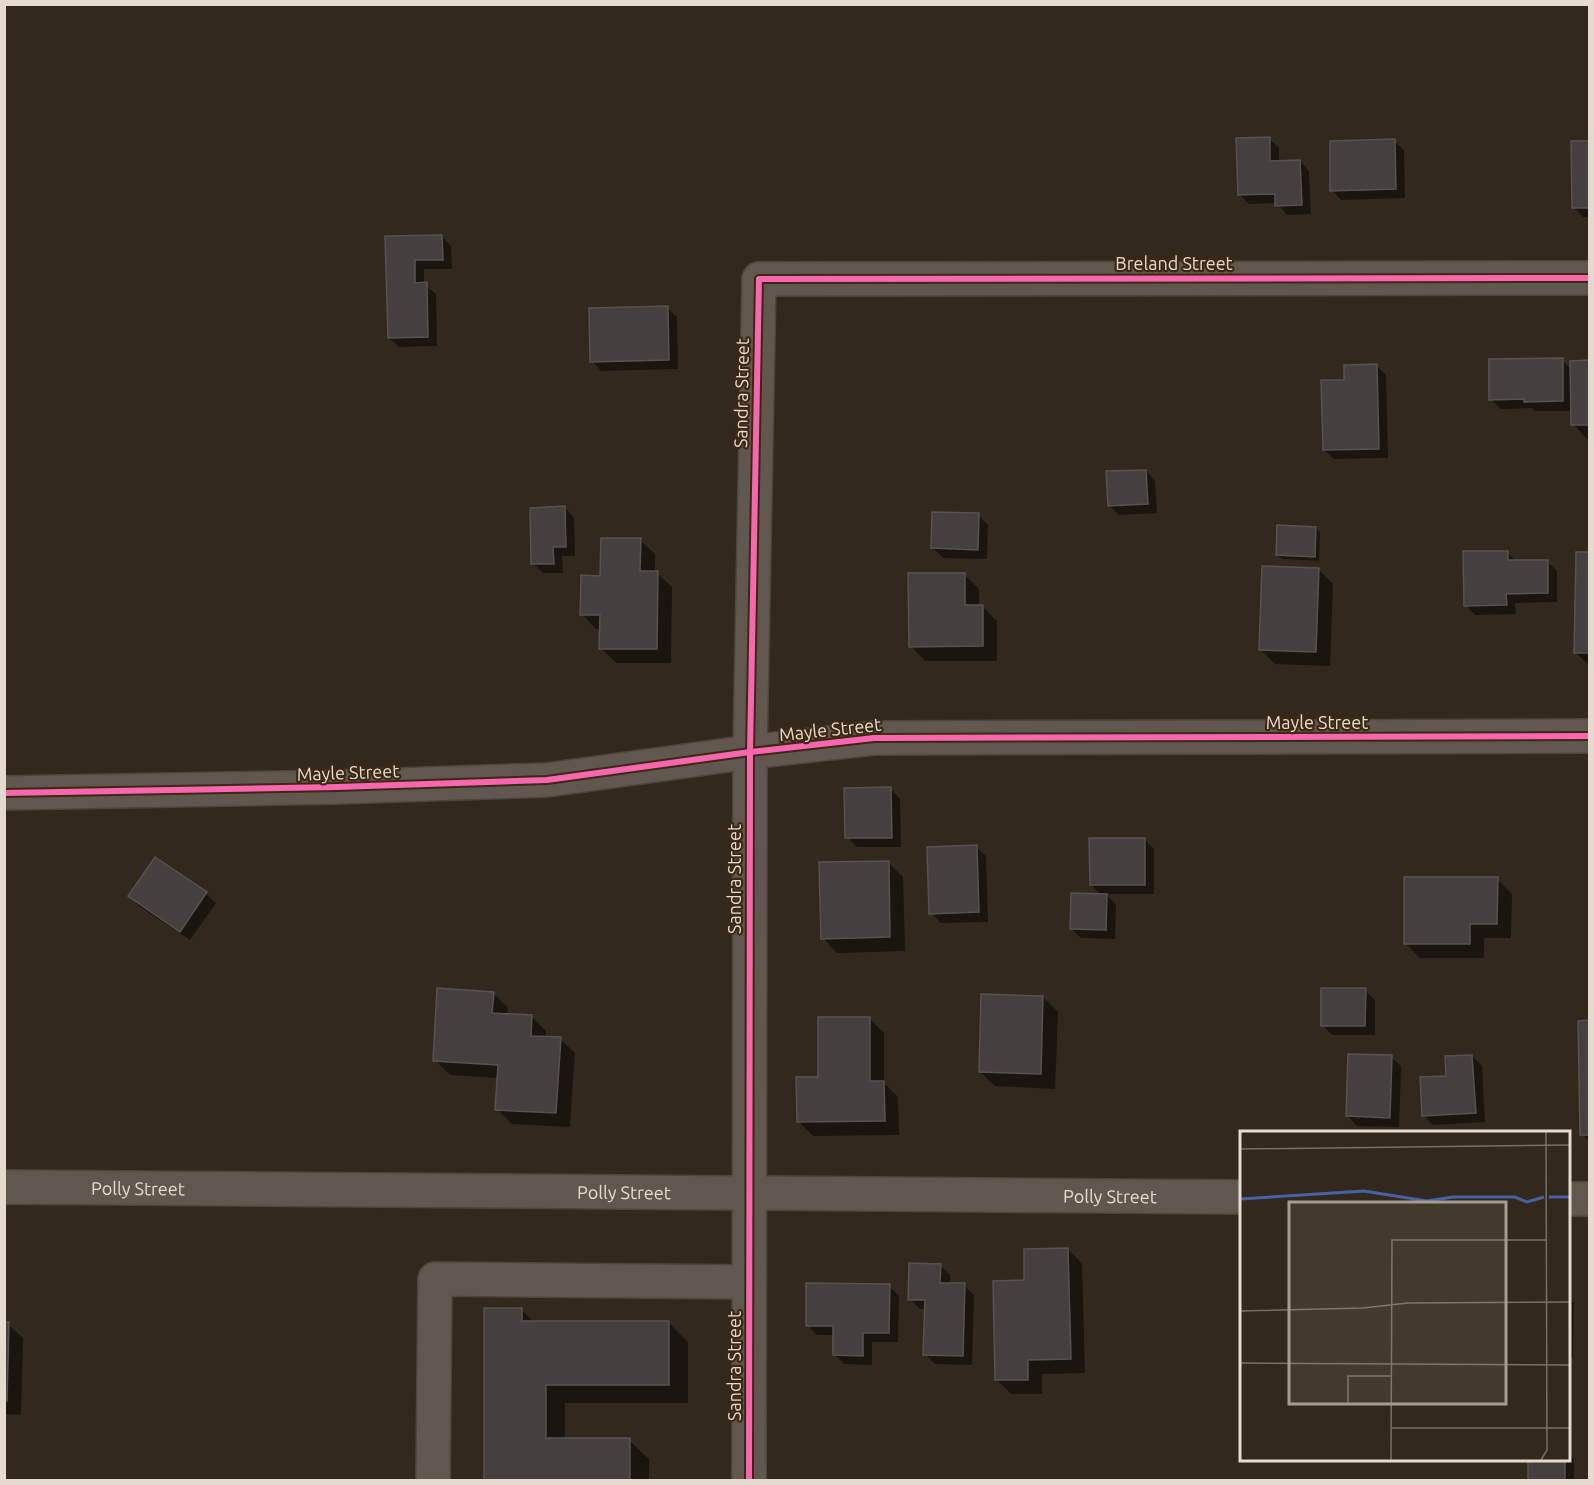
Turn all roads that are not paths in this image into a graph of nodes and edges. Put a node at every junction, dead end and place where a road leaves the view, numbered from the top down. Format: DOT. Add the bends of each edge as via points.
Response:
graph roads {
  1 [pos="1590,278"];
  2 [pos="759,279"];
  3 [pos="1590,736"];
  4 [pos="750,753"];
  5 [pos="4,793"];
  6 [pos="4,1187"];
  7 [pos="748,1195"];
  8 [pos="1240,1197"];
  9 [pos="1570,1199"];
  10 [pos="1590,1199"];
  11 [pos="749,1282"];
  12 [pos="433,1480"];
  13 [pos="749,1480"];
  1 -- 2 [label="street, Breland Street"];
  2 -- 4 [label="street, Sandra Street"];
  3 -- 4 [label="street, Mayle Street" via="874,738"];
  4 -- 5 [label="street, Mayle Street" via="547,780"];
  4 -- 7 [label="street, Sandra Street"];
  6 -- 7 [label="street, Polly Street"];
  7 -- 8 [label="street, Polly Street"];
  7 -- 11 [label="street, Sandra Street"];
  9 -- 10 [label="street"];
  11 -- 12 [label="street" via="435,1279"];
  11 -- 13 [label="street, Sandra Street"];
}
